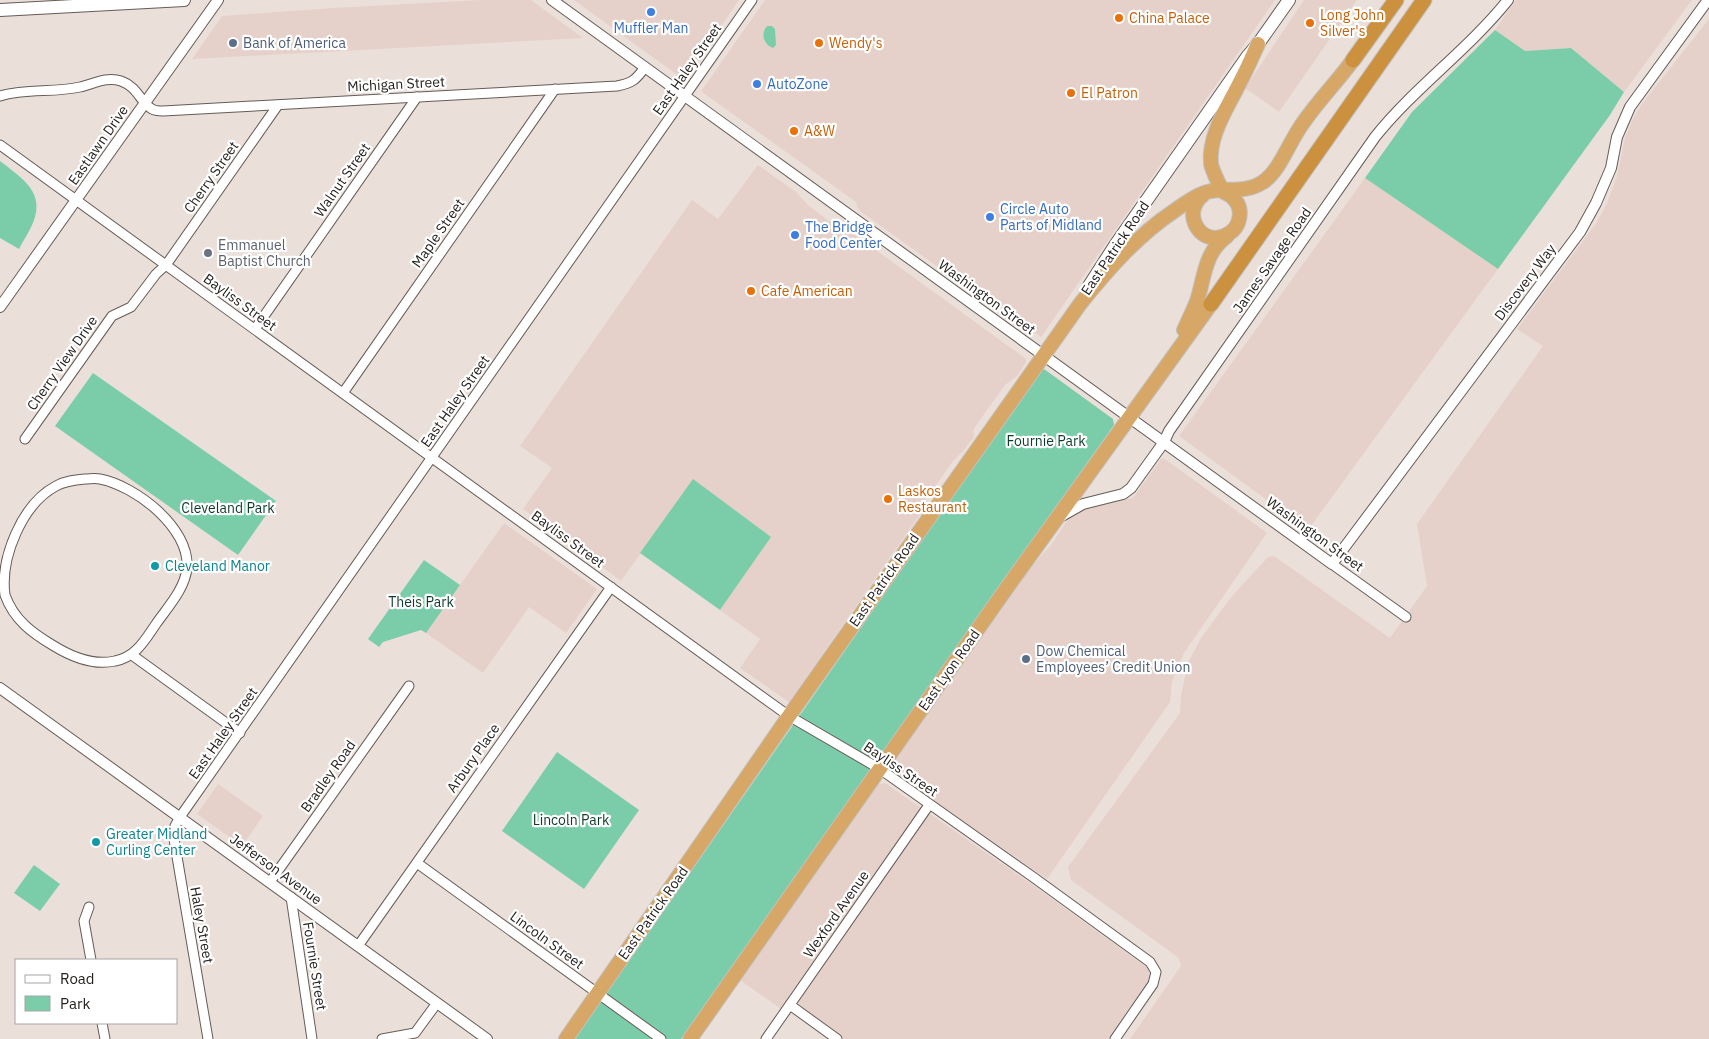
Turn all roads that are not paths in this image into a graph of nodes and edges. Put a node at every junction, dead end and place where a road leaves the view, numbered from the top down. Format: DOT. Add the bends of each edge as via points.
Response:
graph roads {
  1 [pos="184,0"];
  2 [pos="218,0"];
  3 [pos="552,0"];
  4 [pos="752,0"];
  5 [pos="1289,0"];
  6 [pos="1396,0"];
  7 [pos="1424,0"];
  8 [pos="1508,0"];
  9 [pos="1708,0"];
  10 [pos="0,10"];
  11 [pos="1258,44"];
  12 [pos="1353,60"];
  13 [pos="645,68"];
  14 [pos="555,89"];
  15 [pos="1224,90"];
  16 [pos="0,96"];
  17 [pos="417,96"];
  18 [pos="684,96"];
  19 [pos="146,102"];
  20 [pos="278,105"];
  21 [pos="1228,106"];
  22 [pos="0,146"];
  23 [pos="1208,192"];
  24 [pos="1224,192"];
  25 [pos="76,200"];
  26 [pos="1228,234"];
  27 [pos="166,266"];
  28 [pos="1211,304"];
  29 [pos="0,307"];
  30 [pos="1066,321"];
  31 [pos="255,329"];
  32 [pos="1177,350"];
  33 [pos="1043,354"];
  34 [pos="343,393"];
  35 [pos="1129,417"];
  36 [pos="25,439"];
  37 [pos="1164,442"];
  38 [pos="432,458"];
  39 [pos="1055,520"];
  40 [pos="2,553"];
  41 [pos="1332,564"];
  42 [pos="611,587"];
  43 [pos="1406,616"];
  44 [pos="132,655"];
  45 [pos="409,686"];
  46 [pos="0,688"];
  47 [pos="789,716"];
  48 [pos="240,733"];
  49 [pos="880,770"];
  50 [pos="929,805"];
  51 [pos="180,817"];
  52 [pos="416,863"];
  53 [pos="270,882"];
  54 [pos="291,897"];
  55 [pos="89,907"];
  56 [pos="358,946"];
  57 [pos="91,959"];
  58 [pos="598,994"];
  59 [pos="438,1003"];
  60 [pos="790,1005"];
  61 [pos="102,1024"];
  62 [pos="416,1036"];
  63 [pos="105,1039"];
  64 [pos="208,1039"];
  65 [pos="312,1039"];
  66 [pos="382,1039"];
  67 [pos="487,1039"];
  68 [pos="566,1039"];
  69 [pos="661,1039"];
  70 [pos="690,1039"];
  71 [pos="766,1039"];
  72 [pos="837,1039"];
  73 [pos="1115,1039"];
  1 -- 10 [label="main road"];
  2 -- 19 [label="street, Eastlawn Drive"];
  3 -- 13 [label="street, Washington Street"];
  4 -- 18 [label="street, East Haley Street"];
  5 -- 11 [label="main road, East Patrick Road"];
  6 -- 12 [label="highway"];
  7 -- 28 [label="highway"];
  8 -- 37 [label="street, James Savage Road" via="1375,137"];
  9 -- 41 [label="street, Discovery Way" via="1630,107 1596,203 1580,232"];
  11 -- 15 [label="main road, East Patrick Road"];
  11 -- 21 [label="highway"];
  12 -- 24 [label="highway" via="1302,124 1269,177 1250,188"];
  13 -- 14 [label="street, Michigan Street" via="637,78 617,86"];
  13 -- 18 [label="street, Washington Street"];
  14 -- 17 [label="street, Michigan Street"];
  14 -- 34 [label="street, Maple Street"];
  15 -- 21 [label="highway"];
  15 -- 30 [label="main road, East Patrick Road"];
  16 -- 19 [label="street" via="75,88 112,80 130,86"];
  17 -- 20 [label="street, Michigan Street"];
  17 -- 31 [label="street, Walnut Street"];
  18 -- 33 [label="street, Washington Street"];
  18 -- 38 [label="street, East Haley Street"];
  19 -- 20 [label="street, Michigan Street" via="152,109 163,111"];
  19 -- 25 [label="street, Eastlawn Drive"];
  20 -- 27 [label="street, Cherry Street"];
  21 -- 24 [label="highway" via="1214,138 1211,154 1212,168"];
  22 -- 25 [label="street, Bayliss Street"];
  23 -- 24 [label="highway"];
  23 -- 26 [label="highway" via="1194,206 1195,224 1210,237"];
  23 -- 30 [label="highway" via="1181,206 1136,240"];
  24 -- 26 [label="highway" via="1235,200 1240,214 1238,223"];
  25 -- 27 [label="street, Bayliss Street"];
  25 -- 29 [label="street, Eastlawn Drive"];
  26 -- 32 [label="highway" via="1210,253 1197,300"];
  27 -- 31 [label="street, Bayliss Street"];
  27 -- 36 [label="street, Cherry View Drive" via="131,307 112,316"];
  28 -- 32 [label="highway, East Lyon Road"];
  30 -- 33 [label="highway, East Patrick Road"];
  31 -- 34 [label="street, Bayliss Street"];
  32 -- 35 [label="highway, East Lyon Road"];
  33 -- 35 [label="street, Washington Street"];
  33 -- 47 [label="highway, East Patrick Road"];
  34 -- 38 [label="street, Bayliss Street"];
  35 -- 37 [label="street, Washington Street"];
  35 -- 39 [label="highway, East Lyon Road"];
  37 -- 39 [label="street, James Savage Road" via="1131,488 1123,494 1083,504"];
  37 -- 41 [label="street, Washington Street"];
  38 -- 42 [label="street, Bayliss Street"];
  38 -- 48 [label="street, East Haley Street"];
  39 -- 49 [label="highway, East Lyon Road"];
  40 -- 44 [label="street" via="4,594 10,608 26,627 82,660 114,661"];
  40 -- 44 [label="street" via="24,514 46,492 70,481 100,479 115,484 154,508 172,524 184,549 187,567 178,592"];
  41 -- 43 [label="street, Washington Street"];
  42 -- 47 [label="street, Bayliss Street"];
  42 -- 52 [label="street, Arbury Place"];
  44 -- 48 [label="street"];
  45 -- 53 [label="street, Bradley Road"];
  46 -- 51 [label="street, Jefferson Avenue"];
  47 -- 49 [label="street, Bayliss Street"];
  47 -- 58 [label="highway, East Patrick Road"];
  48 -- 51 [label="street, East Haley Street"];
  49 -- 50 [label="street, Bayliss Street"];
  49 -- 70 [label="highway, East Lyon Road"];
  50 -- 60 [label="street, Wexford Avenue"];
  50 -- 73 [label="street, Bayliss Street" via="1154,966 1156,976 1153,984"];
  51 -- 53 [label="street, Jefferson Avenue"];
  51 -- 64 [label="street, Haley Street" via="174,839"];
  52 -- 56 [label="street, Arbury Place"];
  52 -- 58 [label="street, Lincoln Street"];
  53 -- 54 [label="street, Jefferson Avenue"];
  54 -- 56 [label="street, Jefferson Avenue"];
  54 -- 65 [label="street, Fournie Street"];
  55 -- 57 [label="street" via="84,921"];
  56 -- 59 [label="street, Jefferson Avenue"];
  58 -- 68 [label="highway, East Patrick Road"];
  58 -- 69 [label="street, Lincoln Street"];
  59 -- 62 [label="street"];
  59 -- 67 [label="street, Jefferson Avenue"];
  60 -- 71 [label="street, Wexford Avenue"];
  60 -- 72 [label="street"];
  61 -- 63 [label="street"];
  62 -- 66 [label="street"];
}
